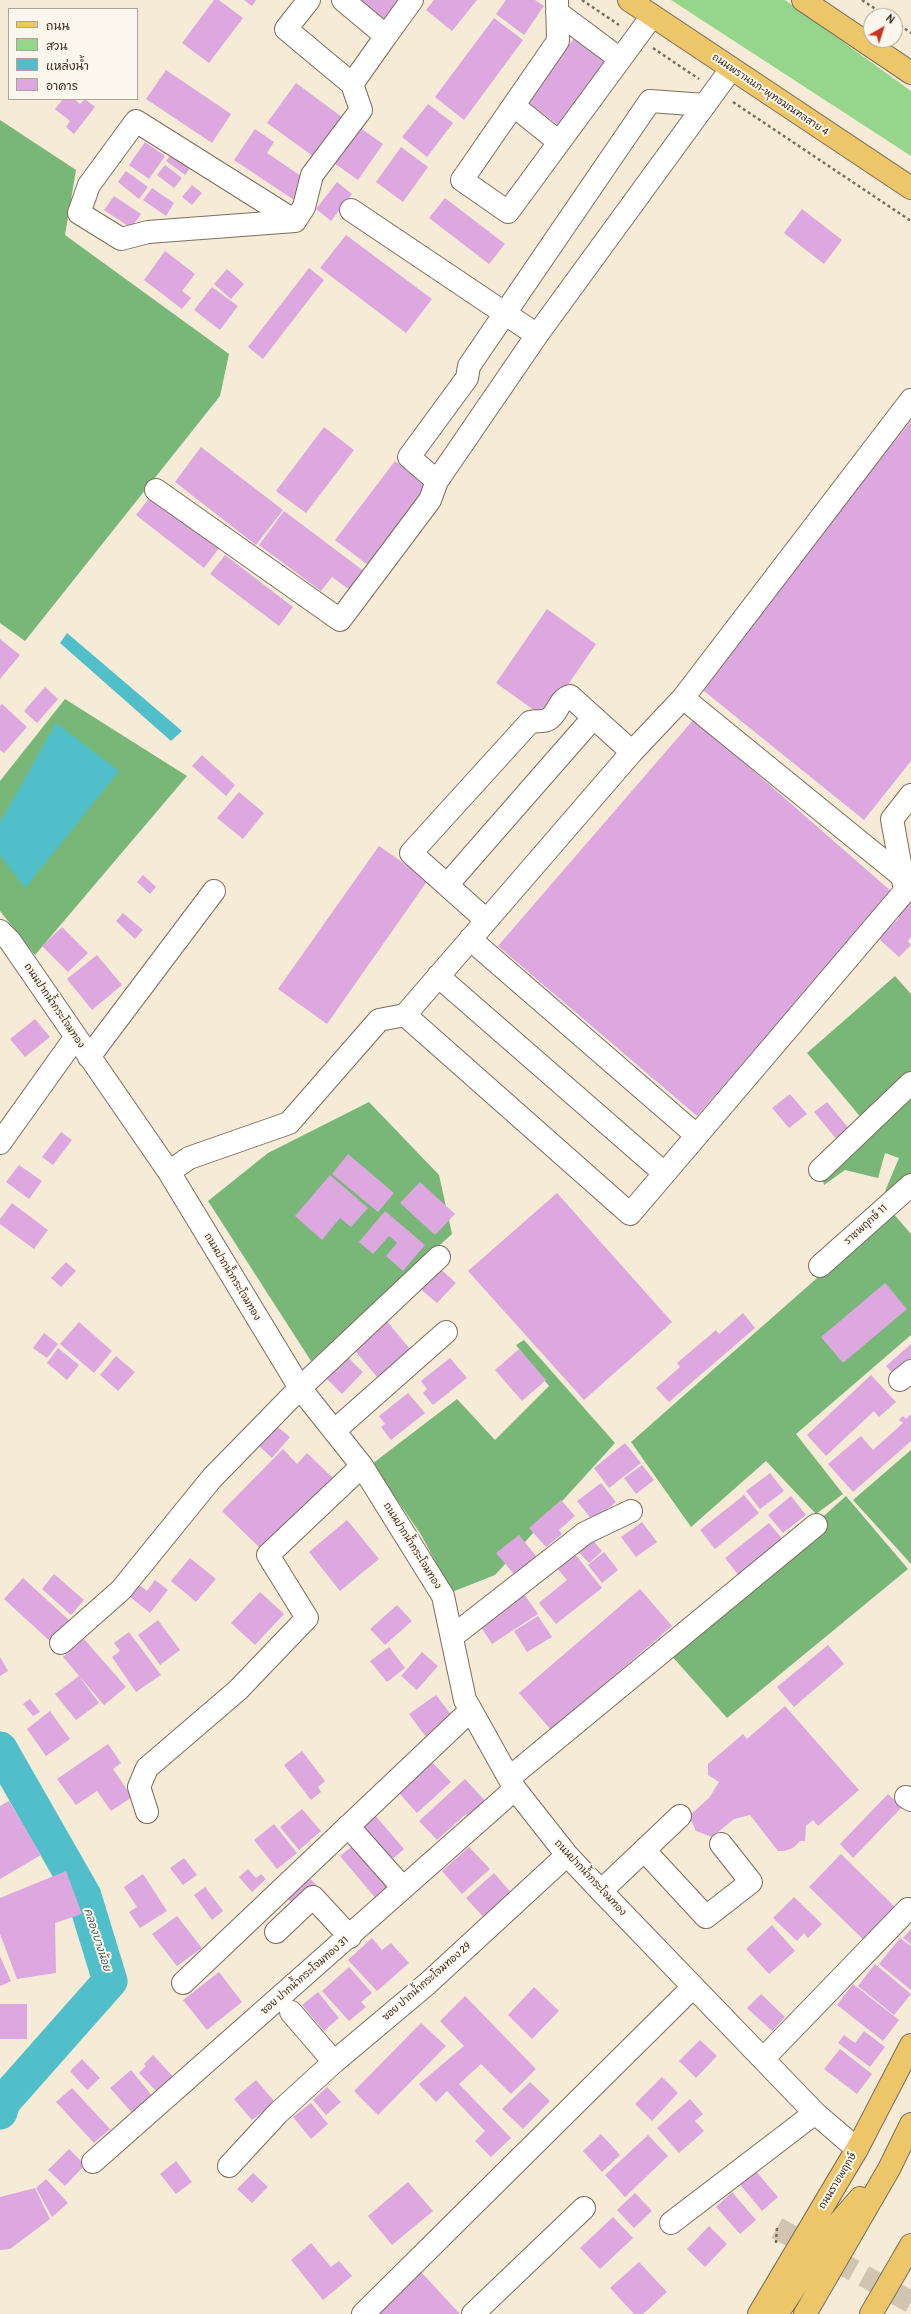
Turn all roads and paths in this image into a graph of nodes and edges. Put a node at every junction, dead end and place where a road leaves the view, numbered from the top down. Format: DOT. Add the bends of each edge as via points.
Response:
graph roads {
  1 [pos="309,0"];
  2 [pos="343,0"];
  3 [pos="412,0"];
  4 [pos="582,0"];
  5 [pos="629,0"];
  6 [pos="803,0"];
  7 [pos="862,0"];
  8 [pos="557,6"];
  9 [pos="874,8"];
  10 [pos="652,16"];
  11 [pos="386,36"];
  12 [pos="636,37"];
  13 [pos="620,59"];
  14 [pos="731,69"];
  15 [pos="911,73"];
  16 [pos="352,84"];
  17 [pos="710,98"];
  18 [pos="514,106"];
  19 [pos="559,142"];
  20 [pos="911,188"];
  21 [pos="351,210"];
  22 [pos="296,221"];
  23 [pos="911,221"];
  24 [pos="504,313"];
  25 [pos="537,335"];
  26 [pos="911,400"];
  27 [pos="437,481"];
  28 [pos="156,490"];
  29 [pos="683,698"];
  30 [pos="593,718"];
  31 [pos="632,752"];
  32 [pos="911,795"];
  33 [pos="905,861"];
  34 [pos="447,885"];
  35 [pos="214,891"];
  36 [pos="486,920"];
  37 [pos="0,931"];
  38 [pos="470,939"];
  39 [pos="438,976"];
  40 [pos="405,1015"];
  41 [pos="75,1038"];
  42 [pos="89,1056"];
  43 [pos="911,1083"];
  44 [pos="696,1135"];
  45 [pos="0,1143"];
  46 [pos="820,1170"];
  47 [pos="169,1172"];
  48 [pos="664,1173"];
  49 [pos="911,1185"];
  50 [pos="439,1257"];
  51 [pos="820,1266"];
  52 [pos="446,1332"];
  53 [pos="300,1388"];
  54 [pos="334,1431"];
  55 [pos="362,1466"];
  56 [pos="631,1511"];
  57 [pos="816,1525"];
  58 [pos="453,1636"];
  59 [pos="61,1643"];
  60 [pos="471,1710"];
  61 [pos="512,1783"];
  62 [pos="148,1812"];
  63 [pos="680,1816"];
  64 [pos="348,1826"];
  65 [pos="721,1844"];
  66 [pos="644,1850"];
  67 [pos="567,1854"];
  68 [pos="403,1888"];
  69 [pos="601,1891"];
  70 [pos="908,1909"];
  71 [pos="276,1932"];
  72 [pos="350,1937"];
  73 [pos="183,1983"];
  74 [pos="693,1987"];
  75 [pos="291,2012"];
  76 [pos="911,2045"];
  77 [pos="762,2059"];
  78 [pos="334,2062"];
  79 [pos="815,2113"];
  80 [pos="911,2124"];
  81 [pos="857,2149"];
  82 [pos="93,2162"];
  83 [pos="229,2166"];
  84 [pos="889,2168"];
  85 [pos="584,2208"];
  86 [pos="671,2222"];
  87 [pos="911,2245"];
  88 [pos="363,2314"];
  89 [pos="473,2314"];
  90 [pos="759,2314"];
  91 [pos="777,2314"];
  92 [pos="805,2314"];
  93 [pos="871,2314"];
  1 -- 16 [label="street" via="286,29"];
  2 -- 11 [label="street"];
  3 -- 11 [label="street"];
  4 -- 12 [label="path"];
  5 -- 10 [label="main road, ถนนพรานนก-พุทธมณฑลสาย 4"];
  6 -- 15 [label="main road"];
  7 -- 9 [label="path"];
  8 -- 13 [label="street"];
  8 -- 18 [label="street" via="558,41"];
  10 -- 12 [label="street"];
  10 -- 14 [label="main road, ถนนพรานนก-พุทธมณฑลสาย 4"];
  11 -- 16 [label="street"];
  12 -- 13 [label="street"];
  12 -- 17 [label="path"];
  13 -- 19 [label="street"];
  14 -- 17 [label="street"];
  14 -- 20 [label="main road, ถนนพรานนก-พุทธมณฑลสาย 4"];
  16 -- 22 [label="street" via="361,110 312,175 304,207"];
  17 -- 23 [label="path"];
  17 -- 24 [label="street" via="650,100"];
  17 -- 25 [label="street"];
  18 -- 19 [label="street"];
  18 -- 19 [label="street" via="462,180 508,212"];
  21 -- 24 [label="street"];
  22 -- 22 [label="street" via="136,121 89,185 78,213 120,240 148,232"];
  24 -- 25 [label="street"];
  24 -- 27 [label="street" via="469,366 467,378 409,457"];
  25 -- 27 [label="street"];
  26 -- 29 [label="street"];
  27 -- 28 [label="street" via="430,500 340,620"];
  29 -- 31 [label="street"];
  29 -- 33 [label="street"];
  30 -- 31 [label="street"];
  30 -- 34 [label="street"];
  30 -- 34 [label="street" via="570,696 564,698 550,719 544,722 530,722 411,854"];
  31 -- 36 [label="street"];
  32 -- 33 [label="street" via="892,819"];
  33 -- 44 [label="street" via="905,891"];
  34 -- 36 [label="street"];
  35 -- 42 [label="street"];
  36 -- 38 [label="street"];
  37 -- 41 [label="street, ถนนปากน้ำกระโจมทอง" via="10,941"];
  38 -- 39 [label="street"];
  38 -- 44 [label="street"];
  39 -- 40 [label="street"];
  39 -- 48 [label="street"];
  40 -- 47 [label="street" via="379,1020 290,1123 189,1158"];
  40 -- 48 [label="street" via="630,1214"];
  41 -- 42 [label="street, ถนนปากน้ำกระโจมทอง"];
  41 -- 45 [label="street"];
  42 -- 47 [label="street, ถนนปากน้ำกระโจมทอง"];
  43 -- 46 [label="street"];
  44 -- 48 [label="street"];
  47 -- 53 [label="street, ถนนปากน้ำกระโจมทอง"];
  49 -- 51 [label="street, ราชพฤกษ์ 11"];
  50 -- 53 [label="street"];
  52 -- 54 [label="street"];
  53 -- 54 [label="street, ถนนปากน้ำกระโจมทอง"];
  53 -- 59 [label="street" via="212,1478 121,1590"];
  54 -- 55 [label="street, ถนนปากน้ำกระโจมทอง"];
  55 -- 58 [label="street, ถนนปากน้ำกระโจมทอง" via="443,1596"];
  55 -- 62 [label="street" via="268,1554 307,1618 238,1690 148,1768 139,1787"];
  56 -- 58 [label="street" via="585,1533"];
  57 -- 61 [label="street, ซอย ปากน้ำกระโจมทอง 31"];
  58 -- 60 [label="street, ถนนปากน้ำกระโจมทอง" via="465,1700"];
  60 -- 61 [label="street, ถนนปากน้ำกระโจมทอง"];
  60 -- 64 [label="street"];
  61 -- 67 [label="street, ถนนปากน้ำกระโจมทอง"];
  61 -- 68 [label="street, ซอย ปากน้ำกระโจมทอง 31"];
  63 -- 66 [label="street"];
  64 -- 68 [label="street"];
  64 -- 73 [label="street"];
  65 -- 66 [label="street" via="751,1882 706,1917"];
  66 -- 69 [label="street"];
  67 -- 69 [label="street, ถนนปากน้ำกระโจมทอง"];
  67 -- 78 [label="street, ซอย ปากน้ำกระโจมทอง 29" via="427,1984"];
  68 -- 72 [label="street, ซอย ปากน้ำกระโจมทอง 31"];
  69 -- 74 [label="street, ถนนปากน้ำกระโจมทอง"];
  70 -- 77 [label="street"];
  71 -- 72 [label="street" via="313,1897"];
  72 -- 82 [label="street, ซอย ปากน้ำกระโจมทอง 31"];
  74 -- 77 [label="street, ถนนปากน้ำกระโจมทอง"];
  74 -- 88 [label="street"];
  75 -- 78 [label="street"];
  76 -- 81 [label="main road, ถนนราชพฤกษ์"];
  77 -- 79 [label="street, ถนนปากน้ำกระโจมทอง"];
  78 -- 83 [label="street, ซอย ปากน้ำกระโจมทอง 29" via="278,2113"];
  79 -- 81 [label="street, ถนนปากน้ำกระโจมทอง"];
  79 -- 86 [label="street"];
  80 -- 84 [label="main road"];
  81 -- 90 [label="main road, ถนนราชพฤกษ์"];
  84 -- 91 [label="main road" via="859,2198 836,2227"];
  84 -- 92 [label="main road"];
  85 -- 89 [label="street"];
  87 -- 93 [label="main road"];
}
